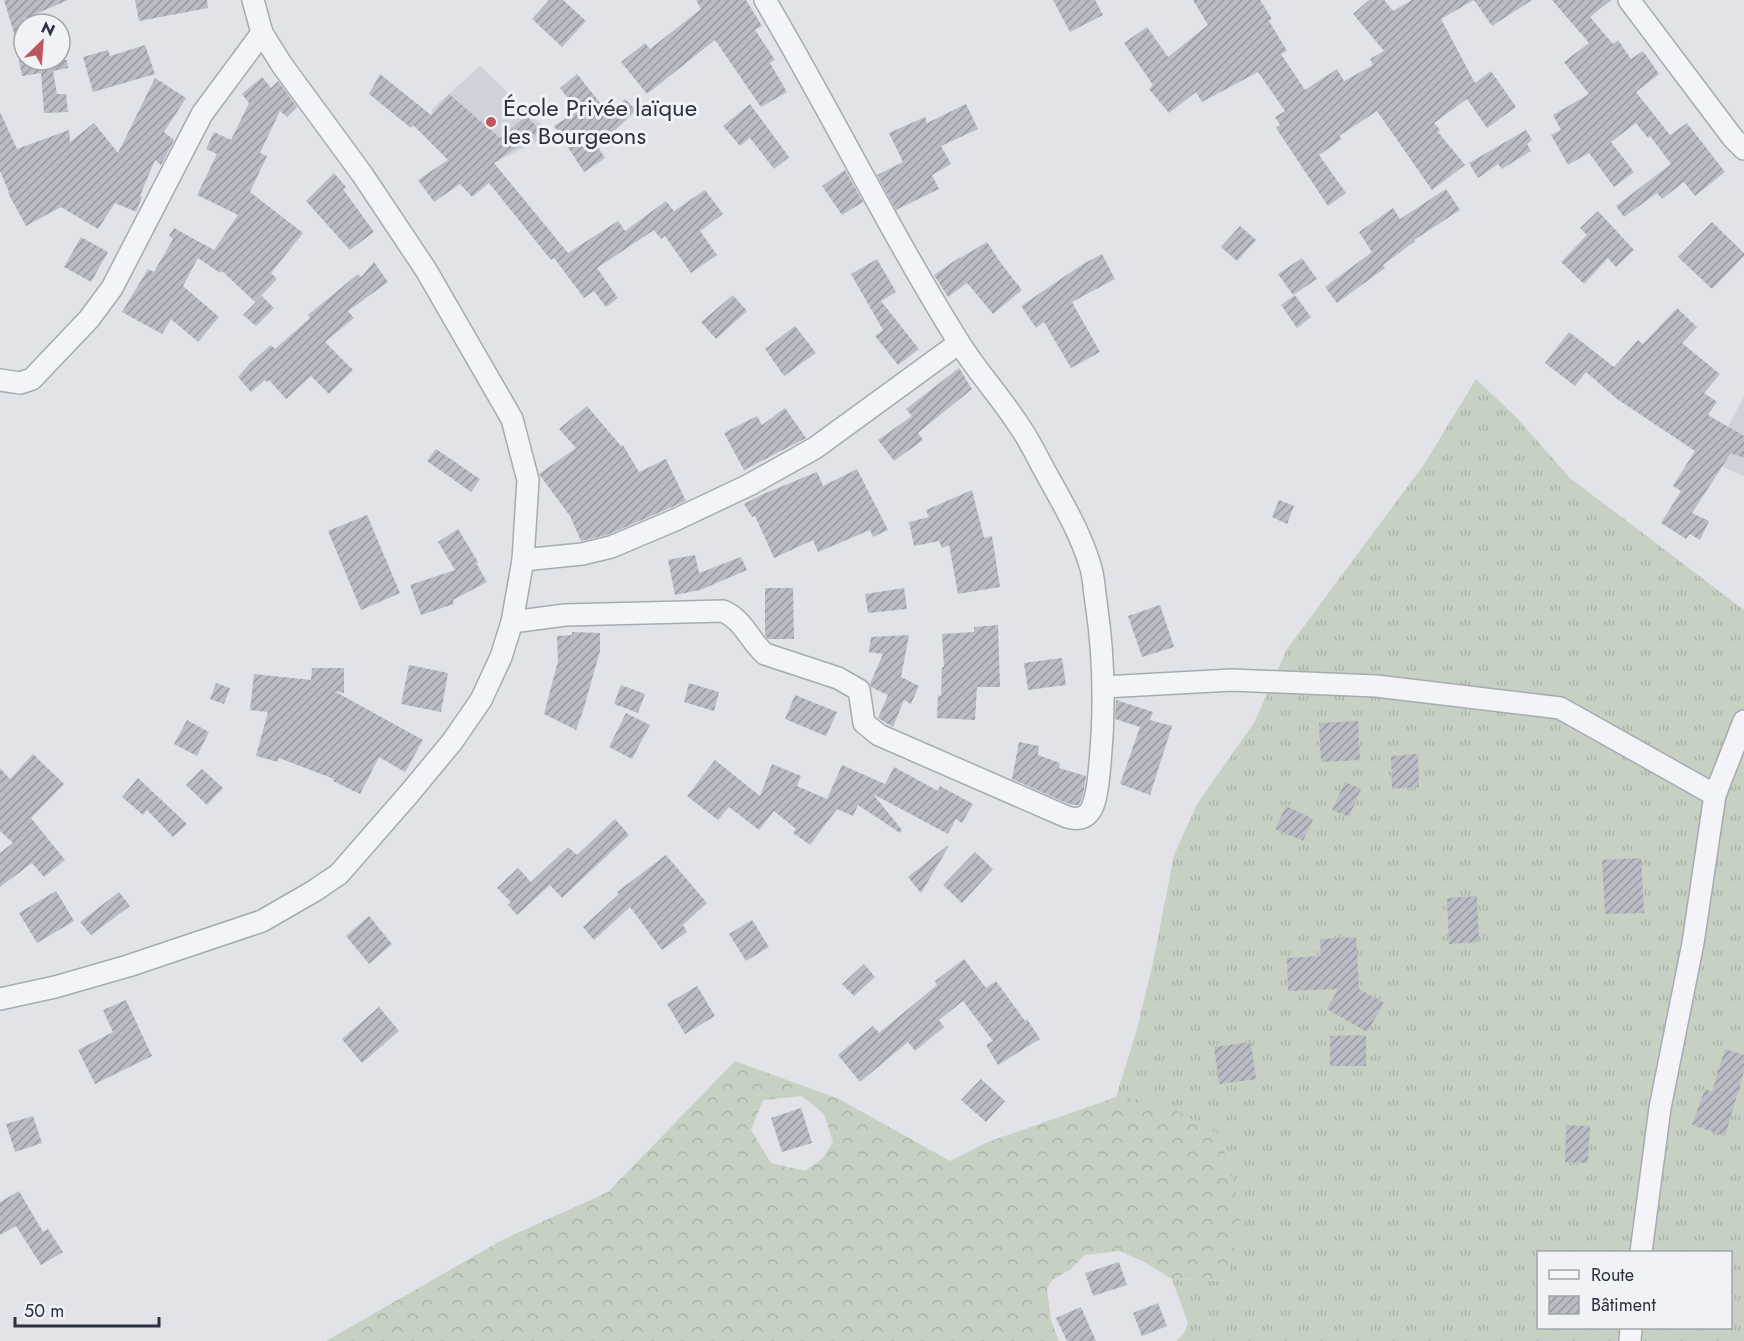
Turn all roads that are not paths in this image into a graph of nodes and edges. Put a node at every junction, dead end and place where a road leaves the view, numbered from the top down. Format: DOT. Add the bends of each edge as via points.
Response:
graph roads {
  1 [pos="253,0"];
  2 [pos="765,0"];
  3 [pos="1629,0"];
  4 [pos="262,33"];
  5 [pos="1744,149"];
  6 [pos="959,343"];
  7 [pos="0,380"];
  8 [pos="524,560"];
  9 [pos="512,622"];
  10 [pos="1104,687"];
  11 [pos="1744,721"];
  12 [pos="1715,795"];
  13 [pos="0,999"];
  14 [pos="1641,1251"];
  1 -- 4 [label="street"];
  2 -- 6 [label="street"];
  3 -- 5 [label="street"];
  4 -- 7 [label="street" via="202,114 98,309 32,379 20,383"];
  4 -- 8 [label="street" via="426,270 512,419 528,480"];
  6 -- 8 [label="street" via="815,448 749,485 611,547"];
  6 -- 10 [label="street" via="1019,425 1081,541 1091,566"];
  8 -- 9 [label="street"];
  9 -- 10 [label="street" via="565,615 723,611 738,620 765,654 838,678 859,690 864,723 879,735 1075,819 1087,817 1096,794"];
  9 -- 13 [label="street" via="481,700 444,751 339,874 262,921 128,966"];
  10 -- 12 [label="street" via="1232,680 1376,686 1560,708"];
  11 -- 12 [label="street"];
  12 -- 14 [label="street" via="1693,944 1660,1108"];
}
